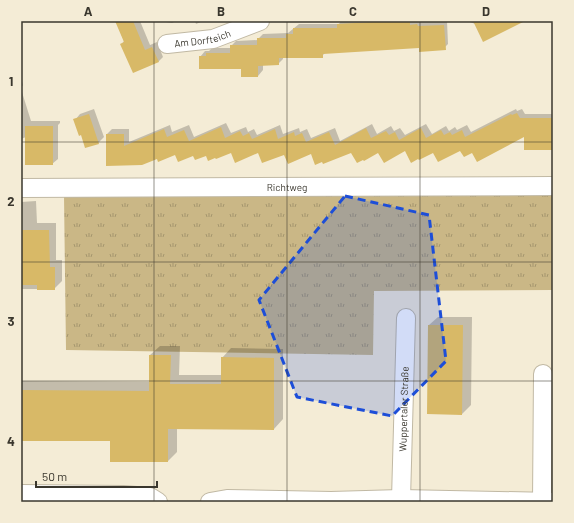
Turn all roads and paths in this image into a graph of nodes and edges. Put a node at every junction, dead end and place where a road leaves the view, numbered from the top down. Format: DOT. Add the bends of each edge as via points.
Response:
graph roads {
  1 [pos="260,21"];
  2 [pos="167,44"];
  3 [pos="553,186"];
  4 [pos="21,188"];
  5 [pos="406,318"];
  6 [pos="542,374"];
  7 [pos="21,494"];
  8 [pos="401,499"];
  9 [pos="158,502"];
  10 [pos="210,502"];
  11 [pos="330,502"];
  12 [pos="542,502"];
  13 [pos="553,502"];
  1 -- 2 [label="street, Am Dorfteich" via="213,39"];
  3 -- 4 [label="street, Richtweg"];
  5 -- 8 [label="street, Wuppertaler Straße"];
  6 -- 12 [label="street"];
  7 -- 9 [label="street" via="123,495 150,497"];
  8 -- 11 [label="street"];
  8 -- 12 [label="street"];
  10 -- 11 [label="street" via="227,499"];
  12 -- 13 [label="street"];
}
